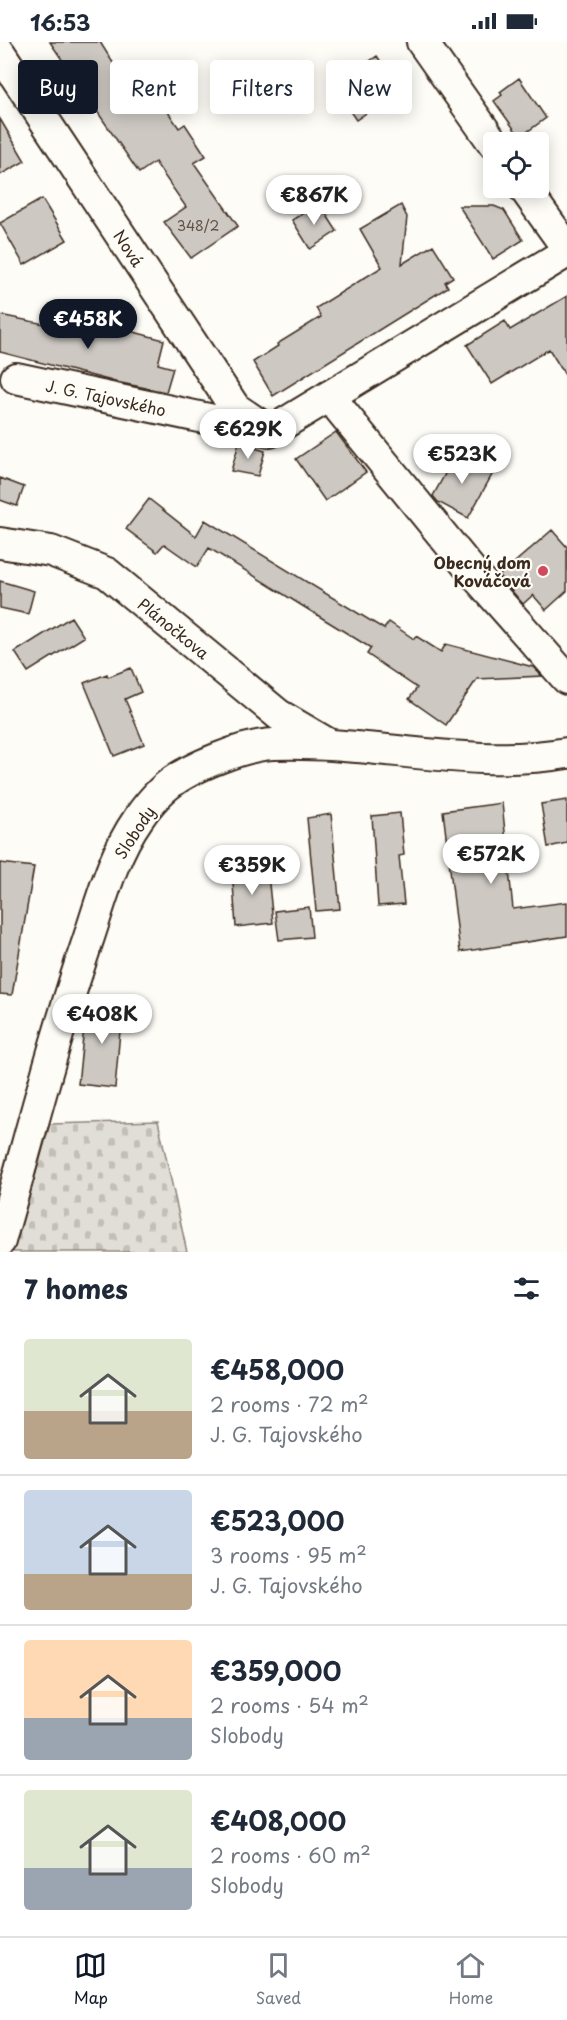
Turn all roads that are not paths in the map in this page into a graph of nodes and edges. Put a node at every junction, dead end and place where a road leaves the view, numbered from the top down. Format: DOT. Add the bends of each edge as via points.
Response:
graph roads {
  1 [pos="422,42"];
  2 [pos="0,53"];
  3 [pos="486,132"];
  4 [pos="531,198"];
  5 [pos="567,250"];
  6 [pos="16,378"];
  7 [pos="329,396"];
  8 [pos="270,432"];
  9 [pos="0,543"];
  10 [pos="567,679"];
  11 [pos="333,747"];
  12 [pos="567,753"];
  13 [pos="0,1241"];
  1 -- 3 [label="street"];
  2 -- 8 [label="street, Nová" via="235,408"];
  4 -- 5 [label="street"];
  5 -- 7 [label="street"];
  6 -- 8 [label="street, J. G. Tajovského"];
  7 -- 8 [label="street"];
  7 -- 10 [label="street" via="475,575"];
  9 -- 11 [label="street, Plánočkova" via="51,551 107,573 279,715"];
  11 -- 12 [label="street, Slobody" via="465,759"];
  11 -- 13 [label="street, Slobody" via="271,744 217,757 168,784 138,818 114,863 73,983"];
}
